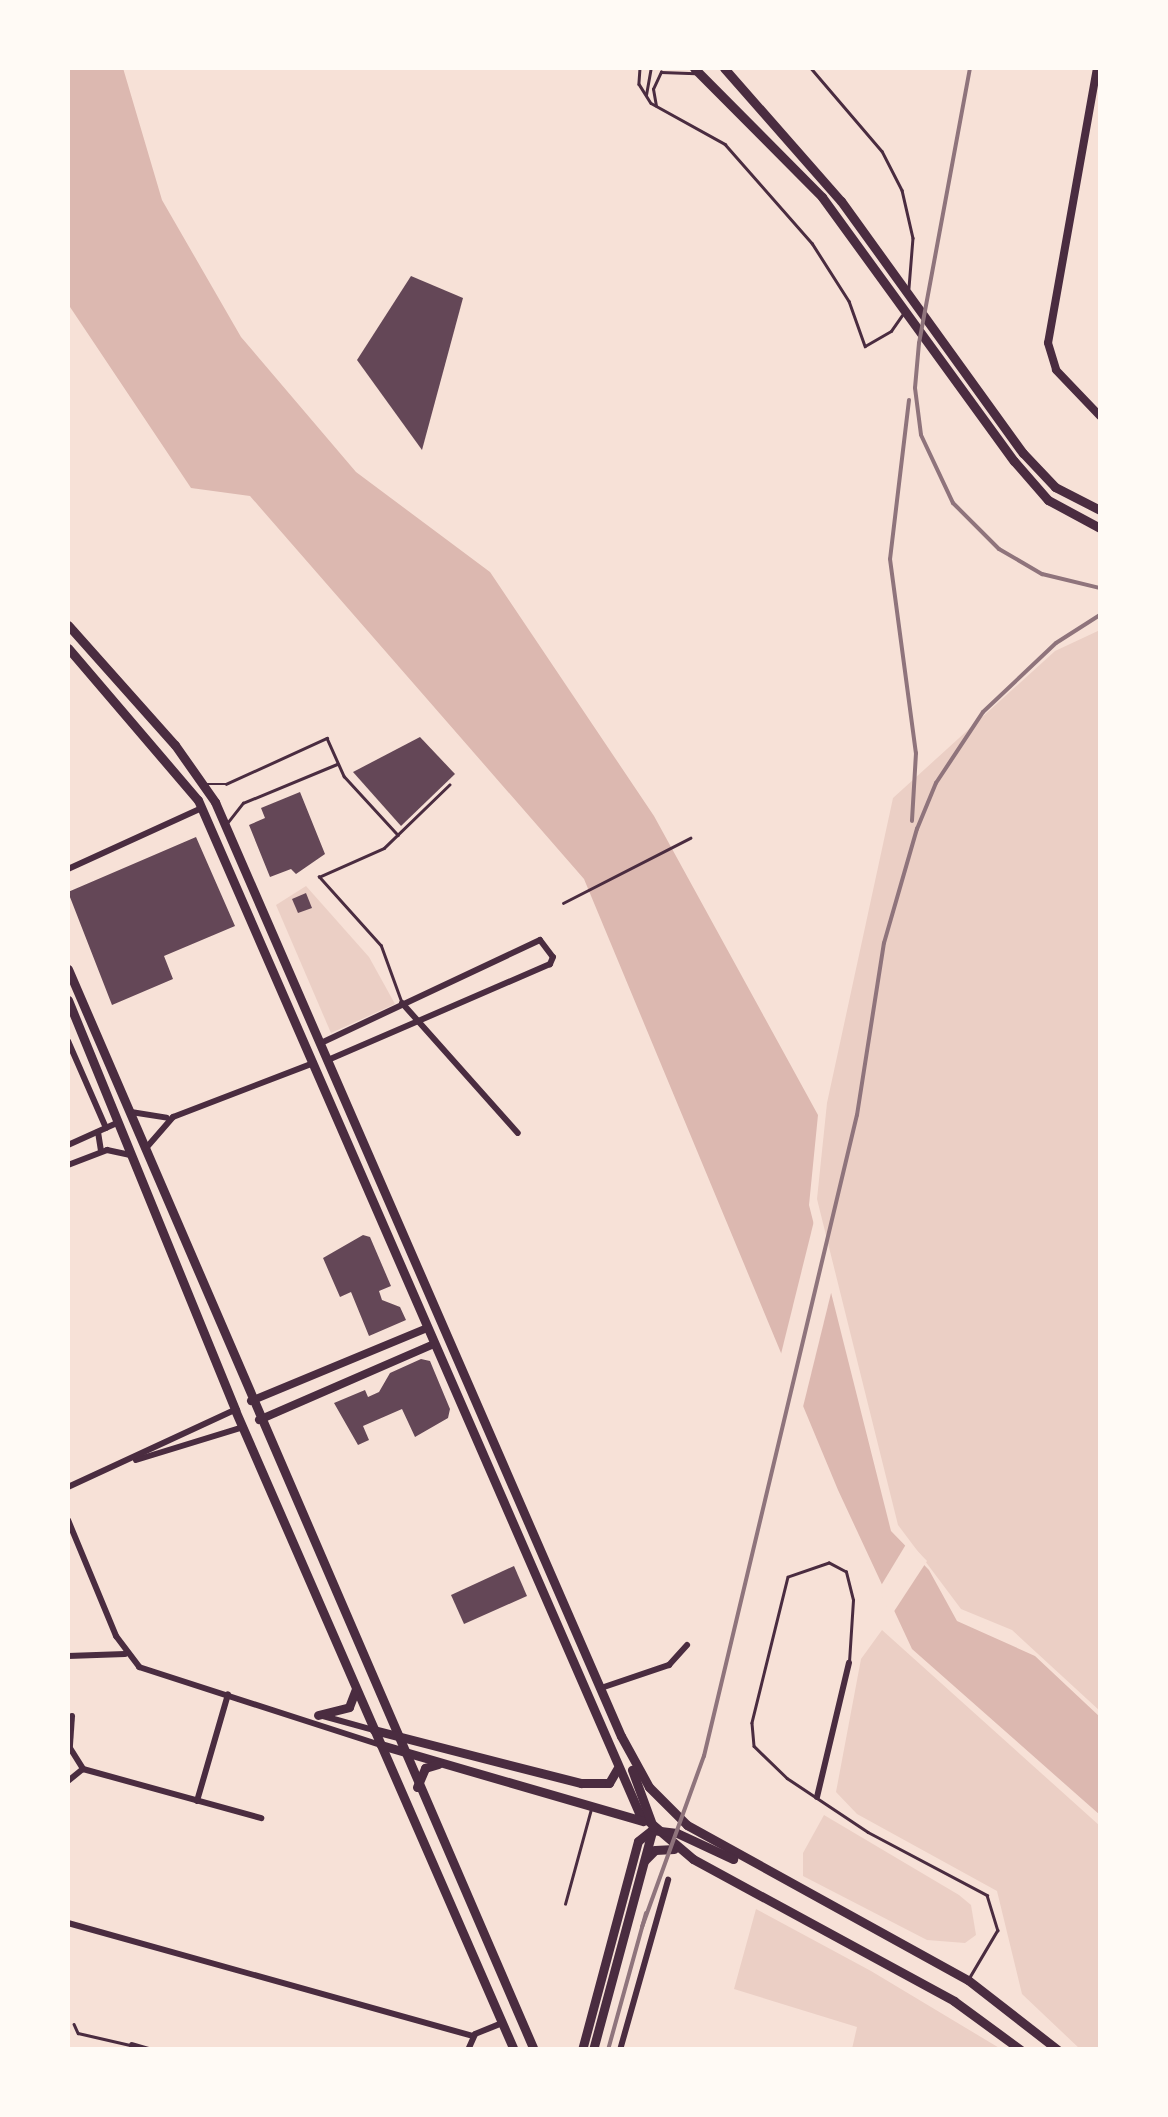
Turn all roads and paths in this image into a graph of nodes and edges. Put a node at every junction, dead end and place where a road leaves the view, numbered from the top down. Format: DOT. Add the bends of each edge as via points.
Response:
graph roads {
  1 [pos="640,68"];
  2 [pos="651,68"];
  3 [pos="694,68"];
  4 [pos="724,68"];
  5 [pos="811,68"];
  6 [pos="1098,68"];
  7 [pos="705,78"];
  8 [pos="649,100"];
  9 [pos="657,107"];
  10 [pos="1100,416"];
  11 [pos="1100,510"];
  12 [pos="1100,528"];
  13 [pos="68,625"];
  14 [pos="68,648"];
  15 [pos="175,745"];
  16 [pos="338,763"];
  17 [pos="205,784"];
  18 [pos="449,785"];
  19 [pos="202,808"];
  20 [pos="226,825"];
  21 [pos="399,836"];
  22 [pos="690,838"];
  23 [pos="68,869"];
  24 [pos="563,903"];
  25 [pos="68,969"];
  26 [pos="68,1000"];
  27 [pos="402,1003"];
  28 [pos="417,1022"];
  29 [pos="68,1040"];
  30 [pos="321,1044"];
  31 [pos="310,1052"];
  32 [pos="328,1060"];
  33 [pos="315,1063"];
  34 [pos="293,1066"];
  35 [pos="130,1111"];
  36 [pos="173,1117"];
  37 [pos="119,1122"];
  38 [pos="102,1130"];
  39 [pos="518,1134"];
  40 [pos="68,1145"];
  41 [pos="101,1151"];
  42 [pos="146,1151"];
  43 [pos="132,1155"];
  44 [pos="68,1165"];
  45 [pos="170,1210"];
  46 [pos="155,1216"];
  47 [pos="442,1321"];
  48 [pos="427,1328"];
  49 [pos="448,1338"];
  50 [pos="434,1344"];
  51 [pos="283,1388"];
  52 [pos="251,1402"];
  53 [pos="290,1406"];
  54 [pos="235,1410"];
  55 [pos="259,1420"];
  56 [pos="202,1425"];
  57 [pos="243,1427"];
  58 [pos="209,1438"];
  59 [pos="120,1464"];
  60 [pos="68,1487"];
  61 [pos="68,1520"];
  62 [pos="687,1645"];
  63 [pos="126,1654"];
  64 [pos="68,1656"];
  65 [pos="849,1663"];
  66 [pos="356,1687"];
  67 [pos="600,1688"];
  68 [pos="228,1694"];
  69 [pos="296,1713"];
  70 [pos="72,1716"];
  71 [pos="318,1716"];
  72 [pos="374,1730"];
  73 [pos="394,1734"];
  74 [pos="621,1736"];
  75 [pos="381,1745"];
  76 [pos="401,1750"];
  77 [pos="446,1763"];
  78 [pos="83,1769"];
  79 [pos="617,1769"];
  80 [pos="68,1780"];
  81 [pos="417,1788"];
  82 [pos="817,1797"];
  83 [pos="198,1801"];
  84 [pos="593,1804"];
  85 [pos="261,1818"];
  86 [pos="649,1826"];
  87 [pos="677,1849"];
  88 [pos="764,1871"];
  89 [pos="640,1872"];
  90 [pos="668,1880"];
  91 [pos="565,1904"];
  92 [pos="68,1922"];
  93 [pos="968,1980"];
  94 [pos="518,2016"];
  95 [pos="502,2023"];
  96 [pos="74,2024"];
  97 [pos="473,2036"];
  98 [pos="132,2046"];
  99 [pos="148,2050"];
  100 [pos="468,2050"];
  101 [pos="514,2050"];
  102 [pos="534,2050"];
  103 [pos="582,2050"];
  104 [pos="593,2050"];
  105 [pos="620,2050"];
  106 [pos="1021,2050"];
  107 [pos="1058,2050"];
  1 -- 8 [label="lane" via="639,84"];
  2 -- 8 [label="lane"];
  3 -- 7 [label="main road"];
  4 -- 11 [label="main road" via="808,159 1023,454 1055,487"];
  5 -- 9 [label="lane" via="882,151 902,190 913,238 906,301 895,328 865,346 832,270 725,144"];
  6 -- 10 [label="street" via="1048,343 1056,370"];
  7 -- 9 [label="lane" via="665,70 654,84"];
  7 -- 12 [label="main road" via="801,173 1048,500"];
  8 -- 9 [label="lane"];
  13 -- 15 [label="main road"];
  14 -- 19 [label="main road"];
  15 -- 17 [label="main road"];
  15 -- 19 [label="main road" via="204,794"];
  16 -- 17 [label="lane" via="328,738 226,784"];
  16 -- 20 [label="lane" via="242,803"];
  16 -- 21 [label="lane"];
  17 -- 20 [label="main road"];
  18 -- 21 [label="lane"];
  19 -- 23 [label="street"];
  19 -- 31 [label="main road"];
  20 -- 30 [label="main road"];
  21 -- 27 [label="lane" via="319,877 381,946"];
  22 -- 24 [label="path"];
  25 -- 35 [label="main road"];
  26 -- 37 [label="main road"];
  27 -- 28 [label="street"];
  27 -- 28 [label="street" via="546,942 551,963"];
  27 -- 30 [label="street"];
  28 -- 32 [label="street"];
  28 -- 39 [label="street"];
  29 -- 38 [label="street"];
  30 -- 31 [label="main road"];
  30 -- 32 [label="main road"];
  31 -- 33 [label="main road"];
  31 -- 34 [label="street"];
  32 -- 33 [label="main road"];
  32 -- 47 [label="main road"];
  33 -- 34 [label="street"];
  33 -- 48 [label="main road"];
  34 -- 36 [label="street"];
  35 -- 36 [label="street" via="148,1119"];
  35 -- 42 [label="main road"];
  36 -- 42 [label="street"];
  37 -- 38 [label="street"];
  37 -- 43 [label="main road"];
  38 -- 40 [label="street"];
  38 -- 41 [label="street"];
  41 -- 43 [label="street"];
  41 -- 44 [label="street"];
  42 -- 45 [label="main road"];
  43 -- 46 [label="main road"];
  45 -- 46 [label="main road"];
  45 -- 52 [label="main road"];
  46 -- 54 [label="main road"];
  47 -- 48 [label="main road"];
  47 -- 49 [label="main road"];
  48 -- 50 [label="main road"];
  48 -- 51 [label="street"];
  49 -- 50 [label="main road"];
  49 -- 67 [label="main road"];
  50 -- 53 [label="street"];
  50 -- 79 [label="main road"];
  51 -- 52 [label="street"];
  51 -- 53 [label="street"];
  52 -- 54 [label="main road"];
  52 -- 55 [label="main road"];
  53 -- 55 [label="street"];
  54 -- 56 [label="street"];
  54 -- 57 [label="main road"];
  55 -- 57 [label="main road"];
  55 -- 73 [label="main road"];
  56 -- 58 [label="street"];
  56 -- 59 [label="street"];
  57 -- 58 [label="street"];
  57 -- 66 [label="main road"];
  58 -- 59 [label="street"];
  59 -- 60 [label="street"];
  61 -- 63 [label="street"];
  62 -- 67 [label="street" via="669,1665"];
  63 -- 64 [label="street"];
  63 -- 68 [label="street" via="147,1670"];
  65 -- 82 [label="street"];
  65 -- 82 [label="lane" via="853,1600 846,1572 828,1563 788,1577 752,1738 762,1757"];
  66 -- 71 [label="main road" via="349,1707"];
  66 -- 72 [label="main road"];
  67 -- 74 [label="main road"];
  68 -- 69 [label="street"];
  68 -- 83 [label="street"];
  69 -- 71 [label="street"];
  69 -- 75 [label="street"];
  70 -- 78 [label="street" via="70,1748"];
  71 -- 72 [label="street"];
  72 -- 73 [label="main road"];
  72 -- 75 [label="main road"];
  73 -- 76 [label="main road"];
  73 -- 79 [label="main road" via="581,1783 609,1783"];
  74 -- 86 [label="main road" via="652,1812"];
  74 -- 88 [label="main road" via="659,1799 687,1825"];
  75 -- 76 [label="main road"];
  75 -- 95 [label="main road"];
  76 -- 77 [label="main road"];
  76 -- 81 [label="main road"];
  77 -- 81 [label="main road" via="426,1767"];
  77 -- 84 [label="main road"];
  78 -- 80 [label="street"];
  78 -- 83 [label="street"];
  79 -- 86 [label="main road"];
  81 -- 94 [label="main road"];
  82 -- 93 [label="lane" via="987,1895 998,1920"];
  83 -- 85 [label="street"];
  84 -- 86 [label="main road"];
  84 -- 91 [label="lane"];
  86 -- 87 [label="main road"];
  86 -- 88 [label="main road"];
  86 -- 89 [label="main road"];
  86 -- 103 [label="main road" via="638,1841"];
  87 -- 89 [label="main road" via="652,1851"];
  87 -- 106 [label="main road" via="954,2001"];
  88 -- 93 [label="main road"];
  89 -- 104 [label="main road"];
  90 -- 105 [label="street"];
  92 -- 97 [label="street"];
  93 -- 107 [label="main road"];
  94 -- 95 [label="main road"];
  94 -- 102 [label="main road"];
  95 -- 97 [label="street"];
  95 -- 101 [label="main road"];
  96 -- 98 [label="lane" via="78,2032"];
  97 -- 100 [label="street"];
  98 -- 99 [label="street"];
}
